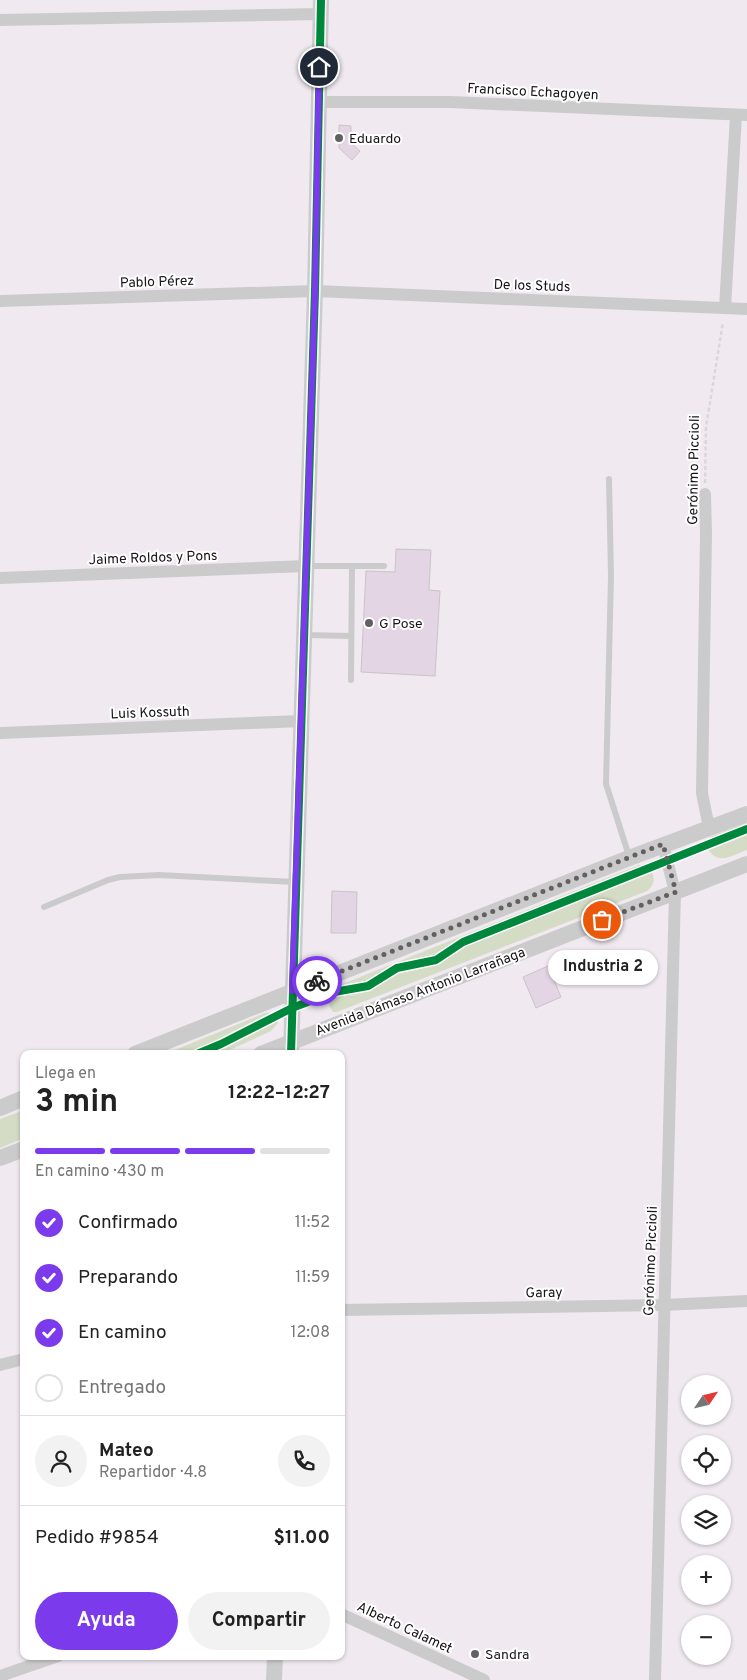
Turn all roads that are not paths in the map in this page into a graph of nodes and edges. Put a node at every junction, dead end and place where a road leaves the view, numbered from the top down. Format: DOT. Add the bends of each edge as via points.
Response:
graph roads {
  1 [pos="321,7"];
  2 [pos="0,20"];
  3 [pos="318,102"];
  4 [pos="741,115"];
  5 [pos="315,291"];
  6 [pos="0,301"];
  7 [pos="725,308"];
  8 [pos="747,309"];
  9 [pos="609,479"];
  10 [pos="705,494"];
  11 [pos="306,566"];
  12 [pos="352,566"];
  13 [pos="384,566"];
  14 [pos="0,578"];
  15 [pos="304,635"];
  16 [pos="351,636"];
  17 [pos="350,680"];
  18 [pos="301,721"];
  19 [pos="0,733"];
  20 [pos="747,814"];
  21 [pos="709,828"];
  22 [pos="663,844"];
  23 [pos="629,858"];
  24 [pos="747,864"];
  25 [pos="296,882"];
  26 [pos="676,892"];
  27 [pos="44,907"];
  28 [pos="292,991"];
  29 [pos="291,1048"];
  30 [pos="145,1050"];
  31 [pos="20,1100"];
  32 [pos="0,1108"];
  33 [pos="20,1150"];
  34 [pos="0,1158"];
  35 [pos="747,1301"];
  36 [pos="664,1305"];
  37 [pos="345,1310"];
  38 [pos="20,1360"];
  39 [pos="0,1365"];
  40 [pos="345,1616"];
  41 [pos="46,1660"];
  42 [pos="275,1660"];
  43 [pos="0,1676"];
  44 [pos="274,1680"];
  45 [pos="484,1680"];
  46 [pos="655,1680"];
  1 -- 2 [label="street"];
  1 -- 3 [label="street"];
  3 -- 4 [label="street, Francisco Echagoyen" via="450,102"];
  3 -- 5 [label="street"];
  4 -- 7 [label="street"];
  5 -- 6 [label="street, Pablo Pérez"];
  5 -- 7 [label="street, De los Studs"];
  5 -- 11 [label="street"];
  7 -- 8 [label="street, De los Studs"];
  9 -- 23 [label="lane" via="611,576 606,784"];
  10 -- 21 [label="street, Gerónimo Piccioli" via="702,793"];
  11 -- 12 [label="lane"];
  11 -- 14 [label="street, Jaime Roldos y Pons"];
  11 -- 15 [label="street"];
  12 -- 13 [label="lane"];
  12 -- 16 [label="lane"];
  15 -- 16 [label="lane"];
  15 -- 18 [label="street"];
  16 -- 17 [label="lane"];
  18 -- 19 [label="street, Luis Kossuth"];
  18 -- 25 [label="street"];
  20 -- 21 [label="street"];
  21 -- 22 [label="street"];
  22 -- 23 [label="street"];
  22 -- 26 [label="street, Gerónimo Piccioli"];
  23 -- 28 [label="street"];
  24 -- 26 [label="street, Avenida Dámaso Antonio Larrañaga"];
  25 -- 27 [label="lane" via="159,875 120,877"];
  25 -- 28 [label="street"];
  26 -- 29 [label="street, Avenida Dámaso Antonio Larrañaga"];
  26 -- 36 [label="street, Gerónimo Piccioli"];
  28 -- 29 [label="street"];
  28 -- 30 [label="street"];
  31 -- 32 [label="street"];
  33 -- 34 [label="street"];
  35 -- 36 [label="street, Garay"];
  36 -- 37 [label="street, Garay"];
  36 -- 46 [label="street, Gerónimo Piccioli"];
  38 -- 39 [label="street"];
  40 -- 45 [label="street, Alberto Calamet"];
  41 -- 43 [label="street"];
  42 -- 44 [label="street"];
}
